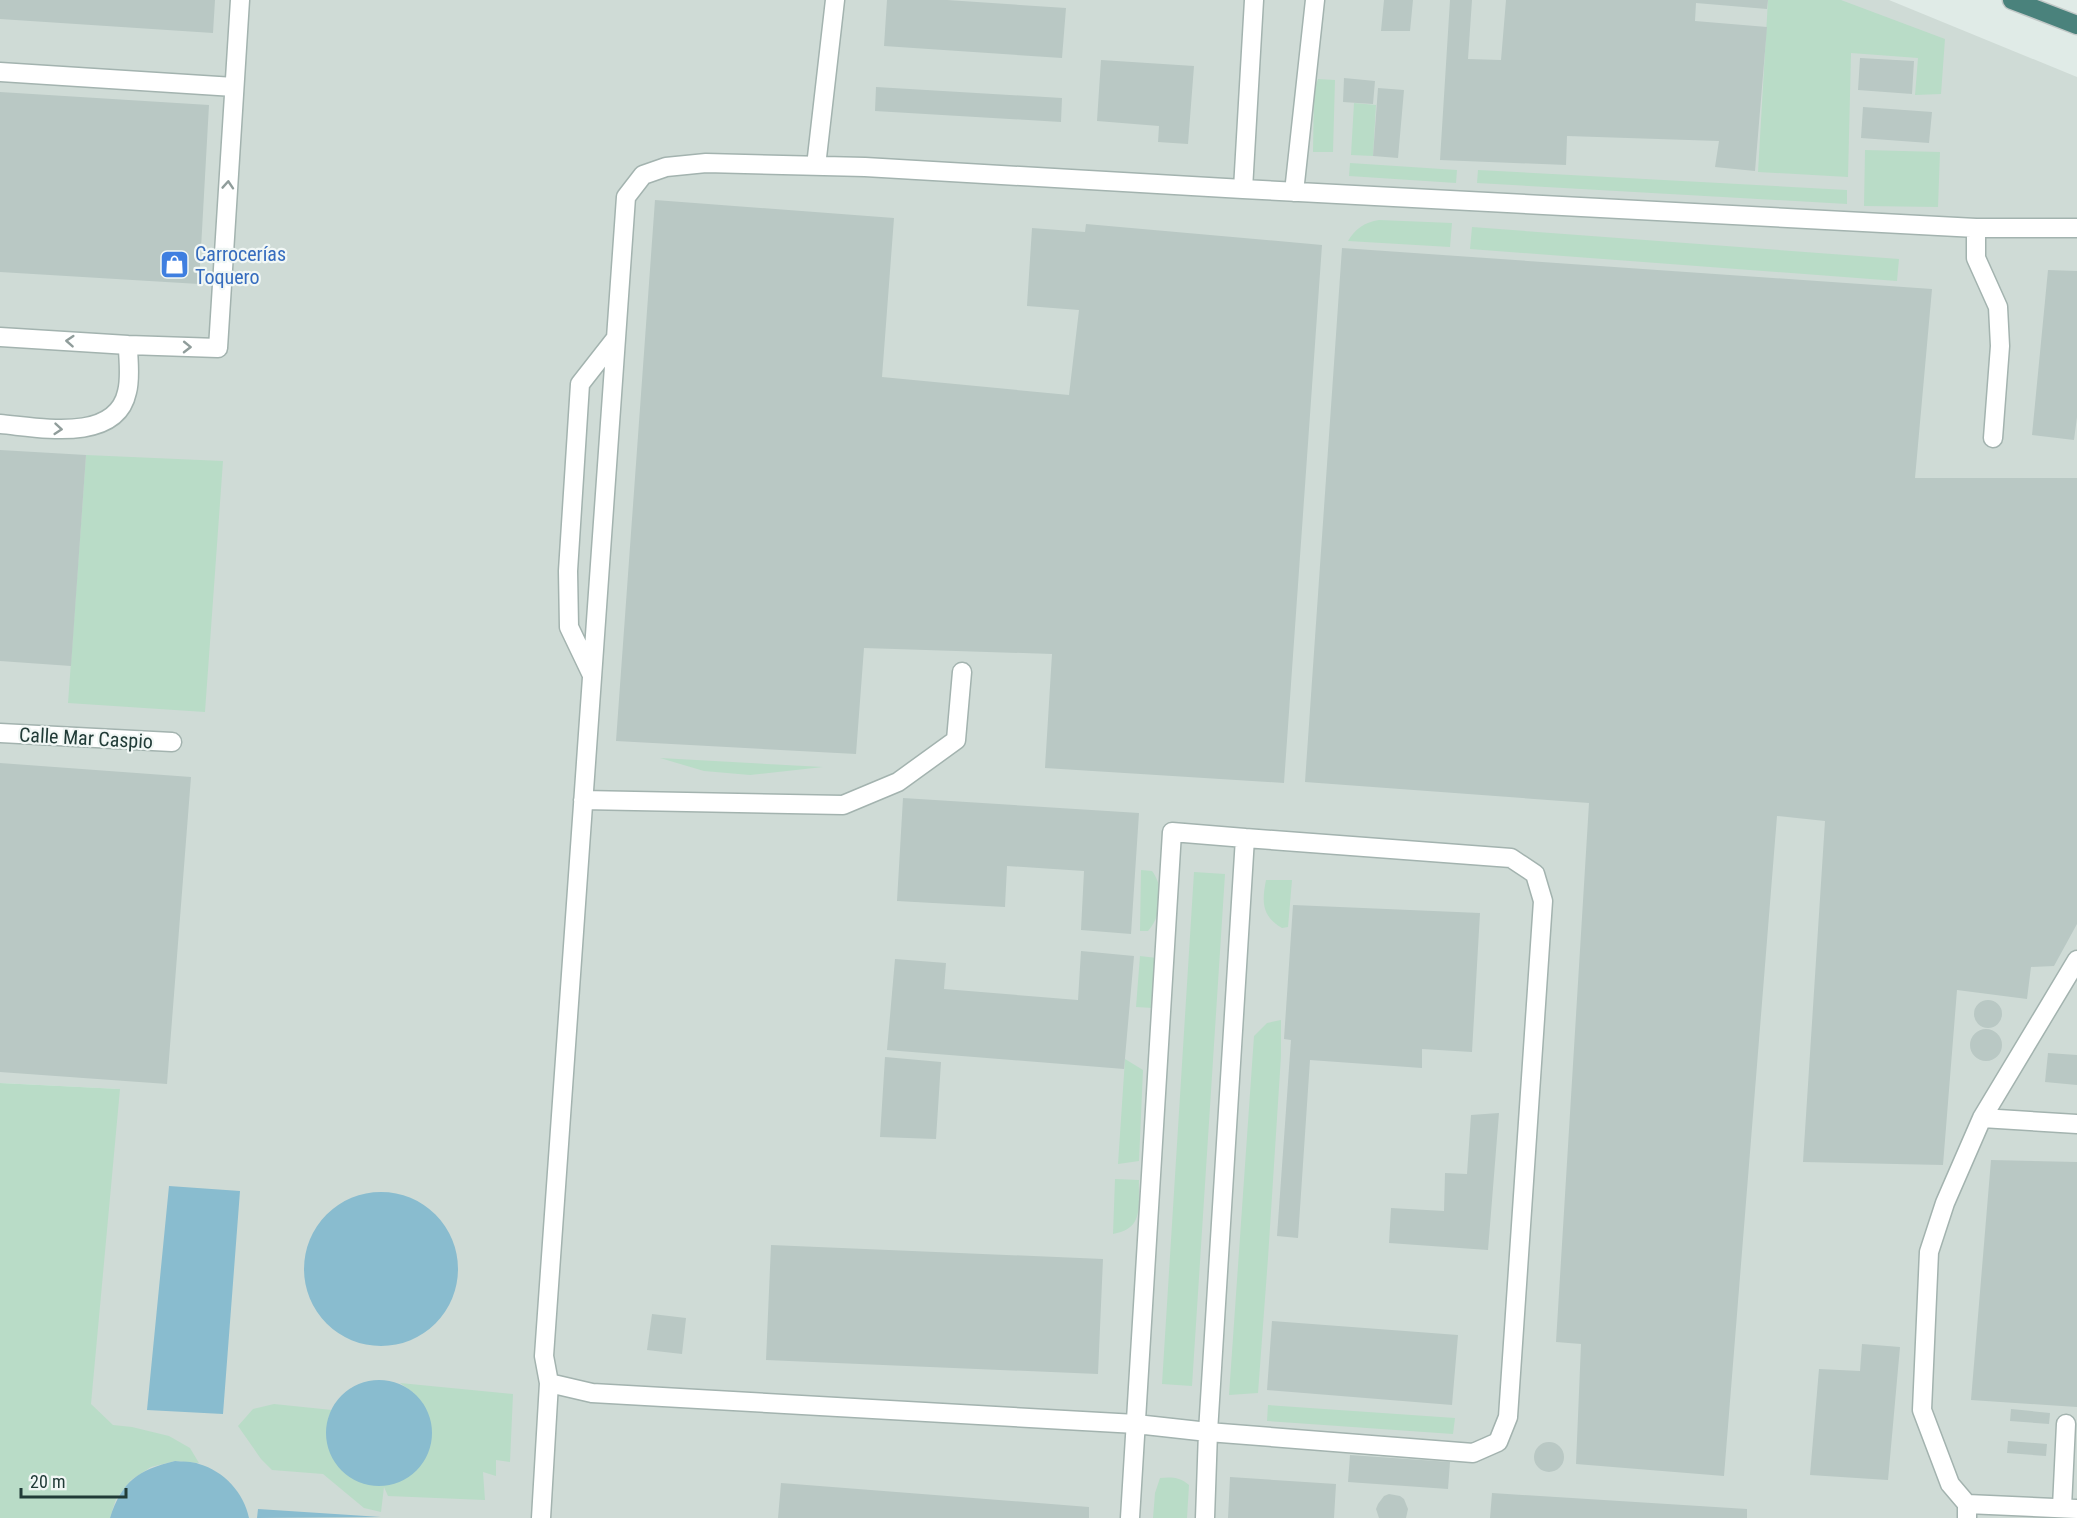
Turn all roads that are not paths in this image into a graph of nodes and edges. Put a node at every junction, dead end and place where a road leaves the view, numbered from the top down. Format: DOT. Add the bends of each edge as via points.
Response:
graph roads {
  1 [pos="240,0"];
  2 [pos="835,0"];
  3 [pos="1254,0"];
  4 [pos="1315,0"];
  5 [pos="2012,0"];
  6 [pos="2077,25"];
  7 [pos="0,72"];
  8 [pos="234,87"];
  9 [pos="816,166"];
  10 [pos="1243,189"];
  11 [pos="1294,192"];
  12 [pos="1976,228"];
  13 [pos="2077,228"];
  14 [pos="0,337"];
  15 [pos="616,338"];
  16 [pos="128,345"];
  17 [pos="0,424"];
  18 [pos="1993,438"];
  19 [pos="962,672"];
  20 [pos="592,675"];
  21 [pos="0,733"];
  22 [pos="172,742"];
  23 [pos="583,800"];
  24 [pos="1245,838"];
  25 [pos="2077,960"];
  26 [pos="1982,1118"];
  27 [pos="2077,1124"];
  28 [pos="549,1383"];
  29 [pos="1136,1424"];
  30 [pos="2067,1424"];
  31 [pos="1208,1432"];
  32 [pos="2069,1508"];
  33 [pos="1967,1511"];
  34 [pos="541,1518"];
  35 [pos="1130,1518"];
  36 [pos="1205,1518"];
  1 -- 8 [label="street"];
  2 -- 9 [label="street"];
  3 -- 10 [label="street"];
  4 -- 11 [label="street"];
  5 -- 6 [label="highway"];
  7 -- 8 [label="street"];
  16 -- 8 [label="street, one-way" via="218,348"];
  9 -- 10 [label="street"];
  9 -- 15 [label="street" via="706,164 666,167 643,176 626,197"];
  10 -- 11 [label="street"];
  11 -- 12 [label="street"];
  12 -- 13 [label="street"];
  12 -- 18 [label="street" via="1976,258 1998,307 2000,346"];
  16 -- 14 [label="street, one-way"];
  15 -- 20 [label="street"];
  15 -- 20 [label="street" via="580,384 568,627"];
  17 -- 16 [label="street, one-way" via="71,430 104,422 128,392"];
  19 -- 23 [label="street" via="956,740 898,782 843,805"];
  20 -- 23 [label="street"];
  21 -- 22 [label="street, Calle Mar Caspio"];
  23 -- 28 [label="street" via="543,1356"];
  24 -- 29 [label="street" via="1172,832"];
  24 -- 31 [label="street"];
  24 -- 31 [label="street" via="1512,858 1535,874 1543,901 1508,1417 1498,1442 1473,1453"];
  25 -- 26 [label="street"];
  26 -- 27 [label="street"];
  26 -- 33 [label="street" via="1945,1203 1929,1252 1922,1410 1950,1484"];
  28 -- 29 [label="street" via="592,1393"];
  28 -- 34 [label="street"];
  29 -- 31 [label="street"];
  29 -- 35 [label="street"];
  30 -- 32 [label="street"];
  31 -- 36 [label="street"];
  32 -- 33 [label="street"];
}
